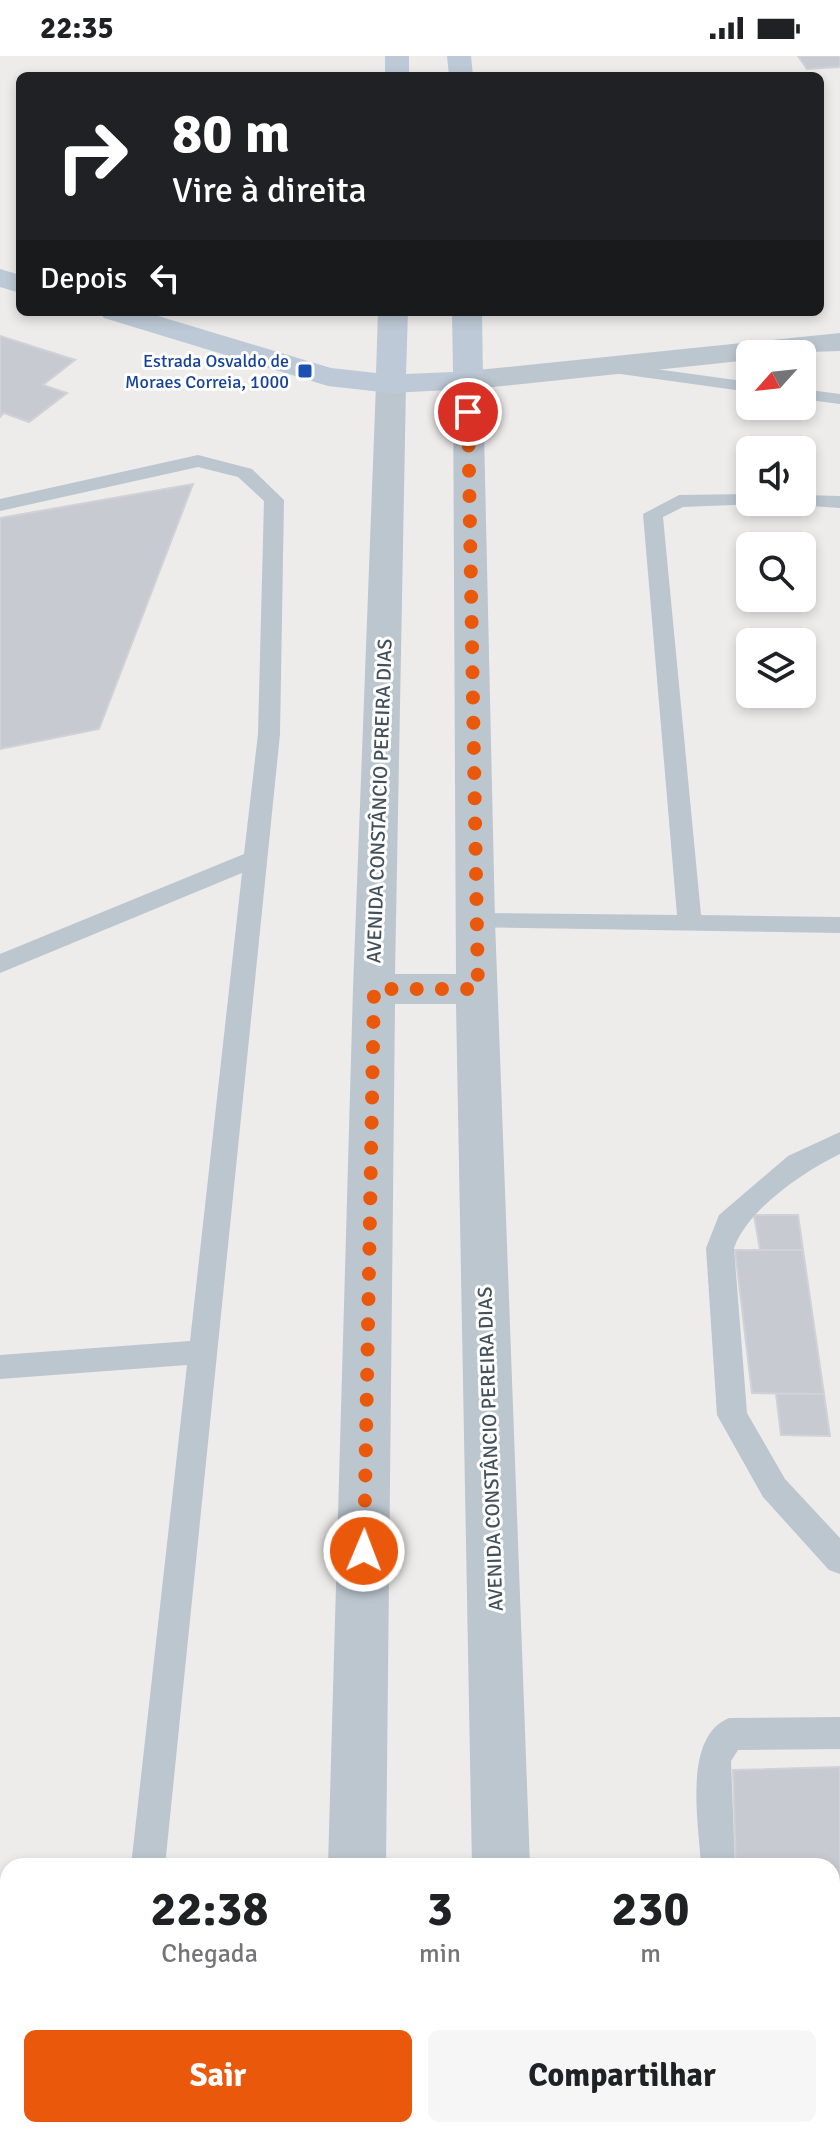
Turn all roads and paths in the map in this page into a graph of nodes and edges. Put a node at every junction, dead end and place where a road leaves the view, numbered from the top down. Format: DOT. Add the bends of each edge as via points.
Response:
graph roads {
  1 [pos="127,316"];
  2 [pos="393,316"];
  3 [pos="467,316"];
  4 [pos="840,342"];
  5 [pos="612,368"];
  6 [pos="468,380"];
  7 [pos="391,384"];
  8 [pos="736,385"];
  9 [pos="816,396"];
  10 [pos="840,399"];
  11 [pos="736,500"];
  12 [pos="816,501"];
  13 [pos="840,502"];
  14 [pos="0,505"];
  15 [pos="255,859"];
  16 [pos="475,921"];
  17 [pos="690,923"];
  18 [pos="840,925"];
  19 [pos="0,964"];
  20 [pos="374,989"];
  21 [pos="478,989"];
  22 [pos="840,1142"];
  23 [pos="203,1352"];
  24 [pos="0,1367"];
  25 [pos="840,1560"];
  26 [pos="840,1733"];
  27 [pos="149,1858"];
  28 [pos="357,1858"];
  29 [pos="501,1858"];
  30 [pos="718,1858"];
  1 -- 7 [label="street" via="328,377"];
  2 -- 7 [label="street, AVENIDA CONSTÂNCIO PEREIRA DIAS"];
  3 -- 6 [label="street, AVENIDA CONSTÂNCIO PEREIRA DIAS"];
  4 -- 5 [label="street"];
  5 -- 6 [label="street"];
  5 -- 8 [label="lane"];
  6 -- 7 [label="street"];
  6 -- 16 [label="street, AVENIDA CONSTÂNCIO PEREIRA DIAS"];
  7 -- 20 [label="street, AVENIDA CONSTÂNCIO PEREIRA DIAS"];
  9 -- 10 [label="lane"];
  11 -- 17 [label="lane" via="679,501 653,514"];
  12 -- 13 [label="lane"];
  14 -- 15 [label="lane" via="198,461 245,473 274,500 269,734"];
  15 -- 19 [label="lane"];
  15 -- 23 [label="lane"];
  16 -- 17 [label="lane"];
  16 -- 21 [label="street, AVENIDA CONSTÂNCIO PEREIRA DIAS"];
  17 -- 18 [label="lane"];
  20 -- 21 [label="street"];
  20 -- 28 [label="street, AVENIDA CONSTÂNCIO PEREIRA DIAS"];
  21 -- 29 [label="street, AVENIDA CONSTÂNCIO PEREIRA DIAS"];
  22 -- 25 [label="lane" via="797,1163 729,1223 720,1248 732,1415 774,1488"];
  23 -- 24 [label="lane"];
  23 -- 27 [label="lane"];
  26 -- 30 [label="lane" via="729,1734 714,1757"];
}
